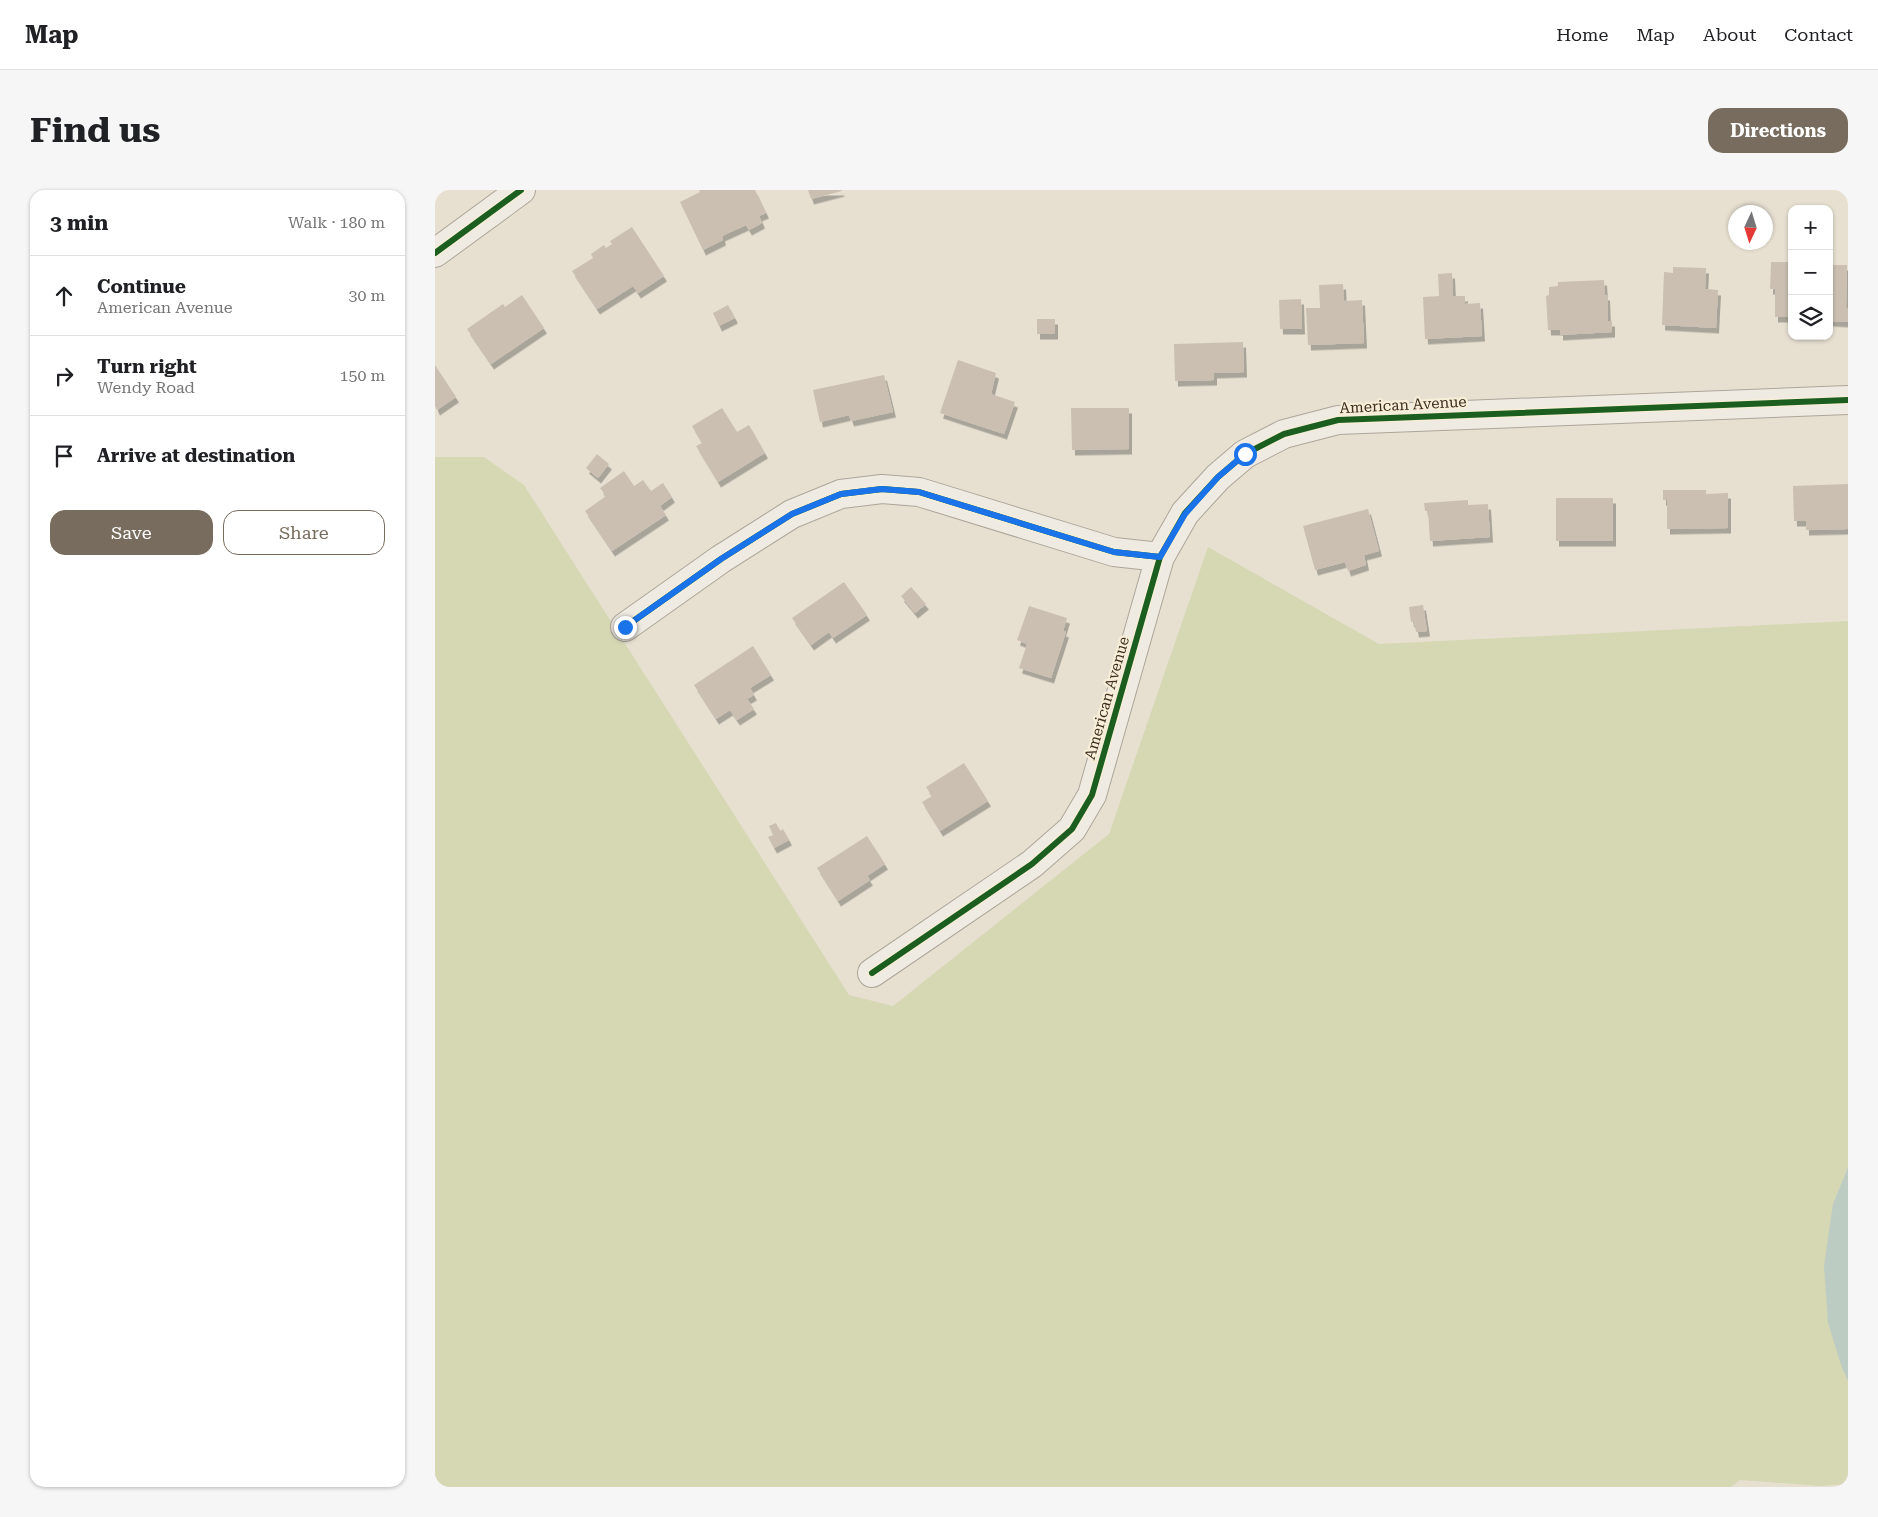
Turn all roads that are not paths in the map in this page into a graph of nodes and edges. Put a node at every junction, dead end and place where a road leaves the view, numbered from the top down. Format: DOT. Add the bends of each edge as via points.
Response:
graph roads {
  1 [pos="515,191"];
  2 [pos="435,252"];
  3 [pos="1848,400"];
  4 [pos="1160,557"];
  5 [pos="625,627"];
  6 [pos="872,974"];
  1 -- 2 [label="street"];
  3 -- 4 [label="street, American Avenue" via="1338,420 1284,434 1245,454 1218,477 1185,514"];
  4 -- 5 [label="street" via="1114,552 919,492 882,489 841,494 792,514 721,559"];
  4 -- 6 [label="street, American Avenue" via="1092,795 1073,829 1032,864"];
}
